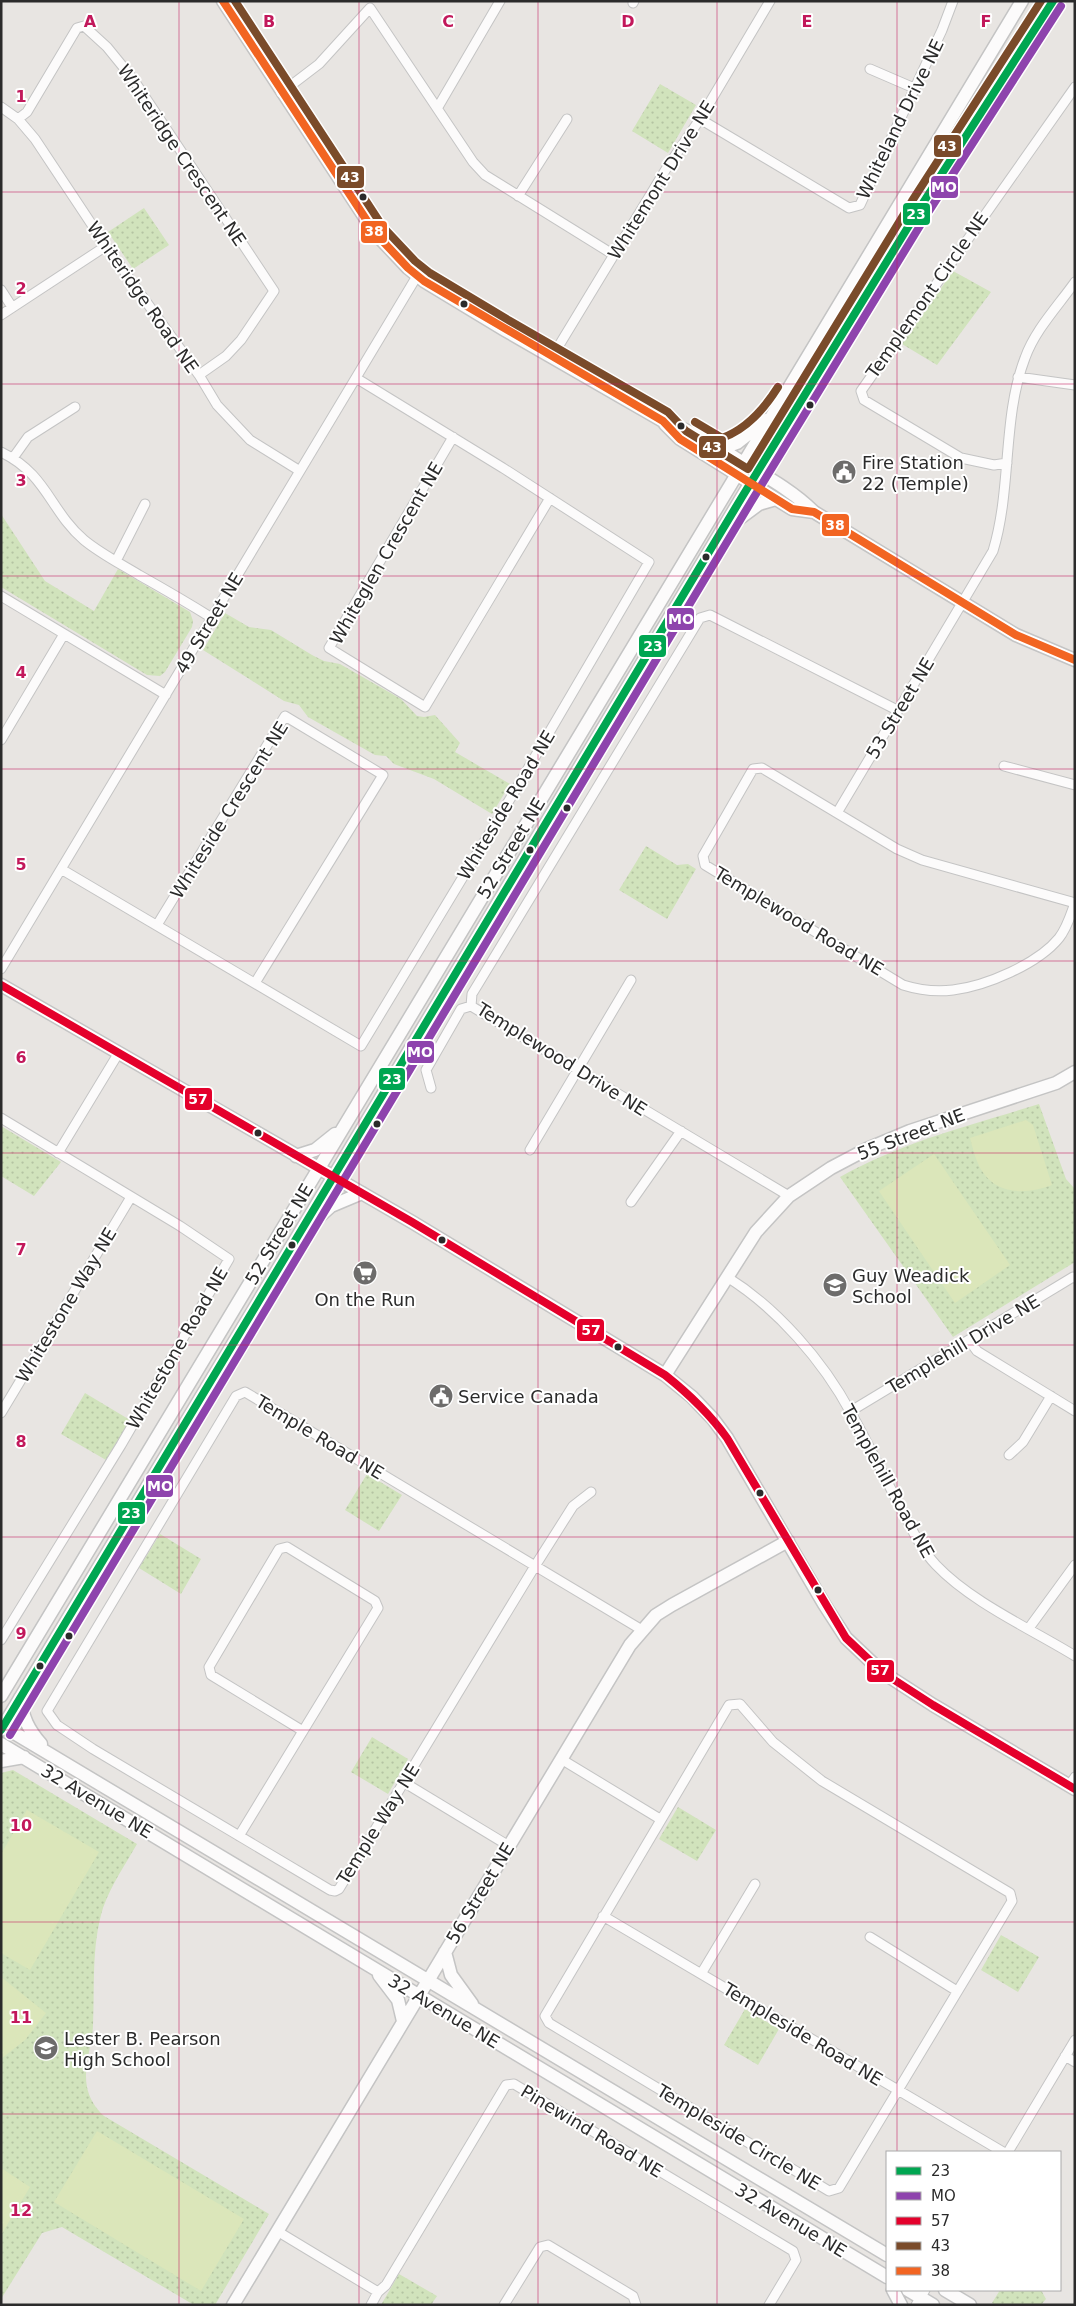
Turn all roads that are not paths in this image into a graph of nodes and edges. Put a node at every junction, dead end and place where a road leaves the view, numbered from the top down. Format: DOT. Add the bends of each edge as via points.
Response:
graph roads {
  1 [pos="223,1"];
  2 [pos="500,1"];
  3 [pos="770,1"];
  4 [pos="953,1"];
  5 [pos="1022,1"];
  6 [pos="1053,1"];
  7 [pos="371,5"];
  8 [pos="870,69"];
  9 [pos="1075,87"];
  10 [pos="914,88"];
  11 [pos="281,92"];
  12 [pos="1,107"];
  13 [pos="438,107"];
  14 [pos="18,119"];
  15 [pos="567,119"];
  16 [pos="700,119"];
  17 [pos="518,196"];
  18 [pos="106,246"];
  19 [pos="614,255"];
  20 [pos="417,276"];
  21 [pos="1075,282"];
  22 [pos="1,290"];
  23 [pos="12,307"];
  24 [pos="1,315"];
  25 [pos="552,357"];
  26 [pos="199,375"];
  27 [pos="1018,377"];
  28 [pos="356,378"];
  29 [pos="1075,385"];
  30 [pos="75,408"];
  31 [pos="773,413"];
  32 [pos="662,421"];
  33 [pos="453,437"];
  34 [pos="721,449"];
  35 [pos="1,452"];
  36 [pos="13,458"];
  37 [pos="1007,463"];
  38 [pos="741,469"];
  39 [pos="300,471"];
  40 [pos="758,472"];
  41 [pos="751,483"];
  42 [pos="550,498"];
  43 [pos="776,499"];
  44 [pos="145,504"];
  45 [pos="814,512"];
  46 [pos="722,532"];
  47 [pos="116,561"];
  48 [pos="1,596"];
  49 [pos="963,603"];
  50 [pos="212,618"];
  51 [pos="64,634"];
  52 [pos="1075,660"];
  53 [pos="166,695"];
  54 [pos="897,710"];
  55 [pos="1,740"];
  56 [pos="1004,766"];
  57 [pos="1075,785"];
  58 [pos="837,813"];
  59 [pos="61,869"];
  60 [pos="1075,903"];
  61 [pos="156,925"];
  62 [pos="1,970"];
  63 [pos="631,980"];
  64 [pos="255,983"];
  65 [pos="1,985"];
  66 [pos="470,1006"];
  67 [pos="118,1054"];
  68 [pos="578,1070"];
  69 [pos="1075,1072"];
  70 [pos="431,1088"];
  71 [pos="1,1118"];
  72 [pos="342,1128"];
  73 [pos="681,1131"];
  74 [pos="530,1150"];
  75 [pos="58,1153"];
  76 [pos="296,1156"];
  77 [pos="318,1168"];
  78 [pos="334,1177"];
  79 [pos="362,1193"];
  80 [pos="789,1196"];
  81 [pos="131,1197"];
  82 [pos="631,1202"];
  83 [pos="300,1233"];
  84 [pos="727,1277"];
  85 [pos="1075,1278"];
  86 [pos="969,1340"];
  87 [pos="665,1375"];
  88 [pos="1051,1396"];
  89 [pos="851,1411"];
  90 [pos="1075,1411"];
  91 [pos="1,1413"];
  92 [pos="1009,1455"];
  93 [pos="591,1492"];
  94 [pos="788,1541"];
  95 [pos="1075,1565"];
  96 [pos="535,1566"];
  97 [pos="1029,1628"];
  98 [pos="642,1630"];
  99 [pos="1,1640"];
  100 [pos="1075,1656"];
  101 [pos="22,1662"];
  102 [pos="1,1682"];
  103 [pos="1,1696"];
  104 [pos="20,1698"];
  105 [pos="46,1711"];
  106 [pos="2,1727"];
  107 [pos="303,1731"];
  108 [pos="1,1744"];
  109 [pos="49,1753"];
  110 [pos="24,1757"];
  111 [pos="560,1759"];
  112 [pos="1,1761"];
  113 [pos="404,1783"];
  114 [pos="1073,1784"];
  115 [pos="660,1819"];
  116 [pos="239,1836"];
  117 [pos="509,1846"];
  118 [pos="755,1884"];
  119 [pos="603,1916"];
  120 [pos="870,1937"];
  121 [pos="445,1952"];
  122 [pos="374,1968"];
  123 [pos="701,1974"];
  124 [pos="428,1980"];
  125 [pos="957,1991"];
  126 [pos="419,1995"];
  127 [pos="475,2008"];
  128 [pos="403,2021"];
  129 [pos="1075,2040"];
  130 [pos="1065,2056"];
  131 [pos="1075,2062"];
  132 [pos="899,2091"];
  133 [pos="1002,2151"];
  134 [pos="1009,2151"];
  135 [pos="277,2231"];
  136 [pos="886,2254"];
  137 [pos="875,2270"];
  138 [pos="886,2276"];
  139 [pos="886,2283"];
  140 [pos="894,2291"];
  141 [pos="947,2291"];
  142 [pos="960,2291"];
  143 [pos="378,2292"];
  144 [pos="920,2297"];
  145 [pos="233,2305"];
  146 [pos="371,2305"];
  147 [pos="504,2305"];
  148 [pos="636,2305"];
  149 [pos="769,2305"];
  150 [pos="901,2305"];
  151 [pos="933,2305"];
  152 [pos="970,2305"];
  1 -- 11 [label="main road"];
  2 -- 13 [label="street"];
  3 -- 16 [label="street, Whitemont Drive NE"];
  4 -- 10 [label="street, Whiteland Drive NE"];
  5 -- 31 [label="main road, 52 Street NE"];
  6 -- 40 [label="main road, 52 Street NE" via="921,206"];
  7 -- 11 [label="street" via="319,64"];
  7 -- 13 [label="street"];
  8 -- 10 [label="street"];
  9 -- 37 [label="street, Templemont Circle NE" via="861,391 864,400 961,458"];
  10 -- 16 [label="street, Whiteland Drive NE" via="860,205 849,208"];
  11 -- 20 [label="main road" via="375,233"];
  12 -- 14 [label="street, Whiteridge Road NE"];
  13 -- 17 [label="street" via="485,176"];
  14 -- 18 [label="street, Whiteridge Road NE" via="35,139"];
  14 -- 26 [label="street, Whiteridge Crescent NE" via="27,112 77,28 84,26 107,47 132,79 274,291 242,340"];
  15 -- 17 [label="street"];
  16 -- 19 [label="street, Whitemont Drive NE"];
  17 -- 19 [label="street"];
  18 -- 23 [label="street"];
  18 -- 26 [label="street, Whiteridge Road NE"];
  19 -- 25 [label="street, Whitemont Drive NE"];
  20 -- 25 [label="main road"];
  20 -- 28 [label="street, 49 Street NE"];
  21 -- 27 [label="street, 53 Street NE" via="1035,338"];
  22 -- 23 [label="street"];
  23 -- 24 [label="street"];
  25 -- 32 [label="main road"];
  26 -- 39 [label="street, Whiteridge Road NE" via="217,404 250,440"];
  27 -- 29 [label="street"];
  27 -- 37 [label="street, 53 Street NE"];
  28 -- 33 [label="street, Whiteside Road NE"];
  28 -- 39 [label="street, 49 Street NE"];
  30 -- 36 [label="street" via="28,437"];
  31 -- 34 [label="main road" via="737,443"];
  31 -- 38 [label="main road, 52 Street NE"];
  32 -- 34 [label="main road" via="687,429"];
  32 -- 38 [label="main road" via="680,439"];
  33 -- 42 [label="street, Whiteside Road NE"];
  33 -- 42 [label="street, Whiteglen Crescent NE" via="329,648 425,707"];
  34 -- 38 [label="main road"];
  35 -- 36 [label="street"];
  36 -- 47 [label="street" via="37,478 84,540"];
  37 -- 49 [label="street, 53 Street NE" via="1005,502 994,551"];
  38 -- 40 [label="main road"];
  38 -- 41 [label="main road"];
  38 -- 72 [label="main road, 52 Street NE"];
  39 -- 50 [label="street, 49 Street NE"];
  40 -- 41 [label="main road, 52 Street NE"];
  40 -- 45 [label="main road" via="799,497"];
  41 -- 43 [label="main road"];
  41 -- 46 [label="main road, 52 Street NE"];
  42 -- 64 [label="street, Whiteside Road NE" via="649,562 372,1030 361,1046"];
  43 -- 45 [label="main road" via="792,509"];
  43 -- 46 [label="main road" via="759,504"];
  44 -- 47 [label="street"];
  45 -- 49 [label="main road"];
  46 -- 78 [label="main road, 52 Street NE"];
  47 -- 50 [label="street"];
  48 -- 51 [label="street"];
  49 -- 52 [label="main road" via="1016,635"];
  49 -- 54 [label="street, 53 Street NE"];
  50 -- 53 [label="street, 49 Street NE"];
  51 -- 53 [label="street"];
  51 -- 55 [label="street"];
  53 -- 59 [label="street, 49 Street NE"];
  54 -- 58 [label="street, 53 Street NE"];
  54 -- 66 [label="street, Templewood Drive NE" via="710,615 700,618 472,994"];
  56 -- 57 [label="street"];
  58 -- 60 [label="street, Templewood Road NE" via="922,860"];
  58 -- 60 [label="street, Templewood Road NE" via="762,768 753,769 703,856 705,865 904,984 930,990 953,990 985,982 1039,957 1059,938"];
  59 -- 61 [label="street, Whiteside Road NE"];
  59 -- 62 [label="street, 49 Street NE"];
  61 -- 64 [label="street, Whiteside Road NE"];
  61 -- 64 [label="street, Whiteside Crescent NE" via="285,716 383,775"];
  63 -- 68 [label="street"];
  65 -- 67 [label="main road"];
  66 -- 68 [label="street, Templewood Drive NE"];
  66 -- 70 [label="street" via="461,1009 426,1070"];
  67 -- 75 [label="street"];
  67 -- 76 [label="main road"];
  68 -- 73 [label="street, Templewood Drive NE"];
  68 -- 74 [label="street"];
  69 -- 80 [label="main road, 55 Street NE" via="1056,1083 910,1131 867,1149"];
  71 -- 75 [label="street, Whitestone Road NE"];
  72 -- 76 [label="main road" via="315,1150"];
  72 -- 77 [label="main road, 52 Street NE"];
  73 -- 80 [label="street, Templewood Drive NE"];
  73 -- 82 [label="street"];
  75 -- 81 [label="street, Whitestone Road NE"];
  76 -- 77 [label="main road"];
  77 -- 78 [label="main road"];
  77 -- 101 [label="main road, 52 Street NE"];
  78 -- 79 [label="main road"];
  78 -- 83 [label="main road, 52 Street NE"];
  79 -- 83 [label="main road" via="332,1206"];
  79 -- 87 [label="main road"];
  80 -- 84 [label="main road, 55 Street NE" via="756,1232"];
  81 -- 91 [label="street, Whitestone Way NE"];
  81 -- 99 [label="street, Whitestone Road NE" via="229,1259 121,1445"];
  83 -- 104 [label="main road, 52 Street NE"];
  84 -- 87 [label="main road, 55 Street NE"];
  84 -- 89 [label="street, Templehill Road NE" via="760,1300 792,1331"];
  85 -- 86 [label="street, Templehill Drive NE"];
  86 -- 88 [label="street" via="977,1351"];
  86 -- 89 [label="street, Templehill Drive NE"];
  87 -- 94 [label="main road" via="713,1419"];
  88 -- 90 [label="street"];
  88 -- 92 [label="street" via="1023,1442"];
  89 -- 97 [label="street, Templehill Road NE" via="934,1564 958,1585"];
  93 -- 96 [label="street, Temple Way NE" via="574,1506"];
  94 -- 98 [label="main road, 56 Street NE" via="672,1605 656,1615"];
  94 -- 114 [label="main road" via="846,1638 882,1672 932,1705"];
  95 -- 97 [label="street"];
  96 -- 98 [label="street, Temple Road NE"];
  96 -- 105 [label="street, Temple Road NE" via="245,1392 236,1396"];
  96 -- 113 [label="street, Temple Way NE"];
  97 -- 100 [label="street, Templehill Road NE"];
  98 -- 111 [label="main road, 56 Street NE"];
  101 -- 102 [label="main road"];
  101 -- 103 [label="main road, 52 Street NE"];
  104 -- 106 [label="main road, 52 Street NE"];
  104 -- 109 [label="main road" via="22,1715 29,1730"];
  105 -- 116 [label="street, Temple Way NE" via="57,1725 93,1749"];
  106 -- 109 [label="main road, 32 Avenue NE"];
  107 -- 107 [label="street" via="211,1675 209,1667 279,1549 287,1547 375,1601 378,1608"];
  107 -- 116 [label="street"];
  108 -- 110 [label="main road, 32 Avenue NE"];
  109 -- 124 [label="main road, 32 Avenue NE"];
  110 -- 112 [label="main road"];
  110 -- 122 [label="main road, 32 Avenue NE"];
  111 -- 115 [label="street"];
  111 -- 117 [label="main road, 56 Street NE"];
  113 -- 116 [label="street, Temple Way NE" via="335,1891"];
  113 -- 117 [label="street"];
  115 -- 119 [label="street, Templeside Circle NE"];
  115 -- 125 [label="street, Templeside Circle NE" via="729,1705 740,1704 773,1742 822,1781 1010,1893 1012,1901"];
  117 -- 121 [label="main road, 56 Street NE"];
  118 -- 123 [label="street"];
  119 -- 123 [label="street, Templeside Road NE"];
  119 -- 132 [label="street, Templeside Circle NE" via="545,2016 549,2024 829,2191 839,2188"];
  120 -- 125 [label="street"];
  121 -- 124 [label="main road, 56 Street NE"];
  121 -- 127 [label="main road" via="450,1975"];
  122 -- 126 [label="main road, 32 Avenue NE"];
  122 -- 128 [label="main road" via="398,2000"];
  123 -- 132 [label="street, Templeside Road NE"];
  124 -- 126 [label="main road, 56 Street NE"];
  124 -- 127 [label="main road, 32 Avenue NE"];
  125 -- 132 [label="street, Templeside Circle NE"];
  126 -- 128 [label="main road, 56 Street NE"];
  126 -- 137 [label="main road, 32 Avenue NE"];
  127 -- 136 [label="main road, 32 Avenue NE"];
  128 -- 135 [label="main road, 56 Street NE"];
  129 -- 130 [label="street"];
  130 -- 131 [label="street"];
  130 -- 134 [label="street"];
  132 -- 133 [label="street, Templeside Road NE"];
  135 -- 143 [label="street"];
  135 -- 145 [label="main road, 56 Street NE"];
  137 -- 138 [label="main road, 32 Avenue NE"];
  137 -- 139 [label="main road"];
  140 -- 150 [label="main road"];
  141 -- 152 [label="main road"];
  142 -- 152 [label="main road"];
  143 -- 146 [label="street, Pinewind Road NE"];
  143 -- 149 [label="street, Pinewind Road NE" via="386,2284 506,2085 514,2084 793,2251 796,2260"];
  144 -- 151 [label="main road"];
  147 -- 148 [label="street" via="540,2247 548,2245 633,2296"];
}
